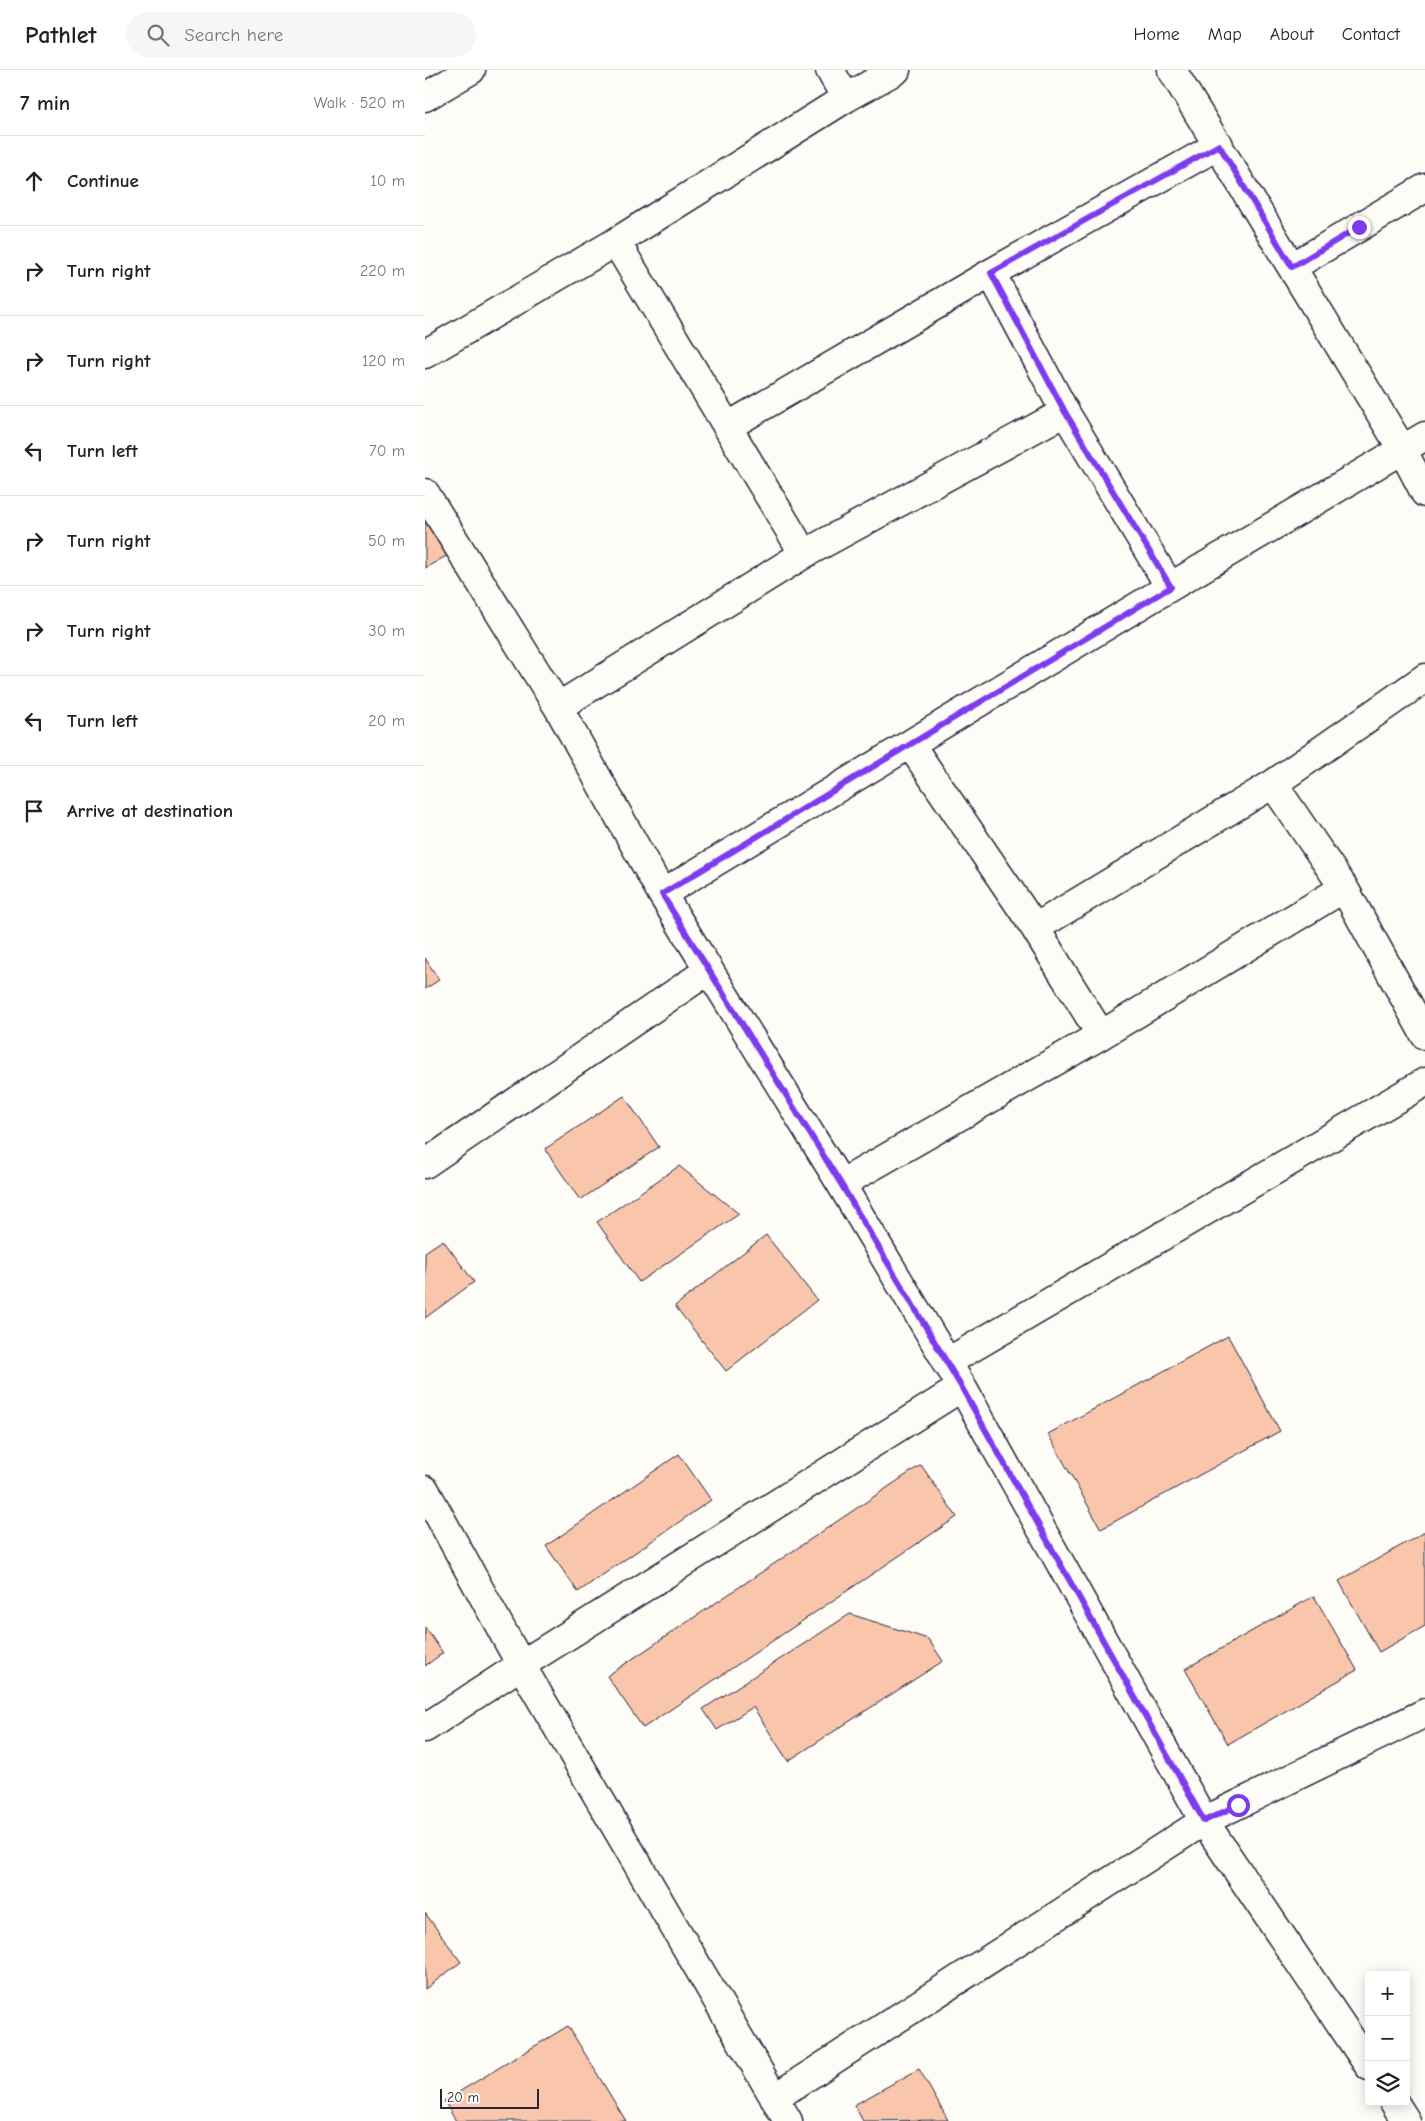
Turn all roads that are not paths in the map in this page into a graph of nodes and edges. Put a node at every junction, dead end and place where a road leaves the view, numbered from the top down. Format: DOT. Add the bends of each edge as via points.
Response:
graph roads {
  1 [pos="471,70"];
  2 [pos="830,70"];
  3 [pos="896,70"];
  4 [pos="1172,70"];
  5 [pos="425,97"];
  6 [pos="846,98"];
  7 [pos="1219,145"];
  8 [pos="1425,188"];
  9 [pos="616,242"];
  10 [pos="1292,267"];
  11 [pos="991,273"];
  12 [pos="425,354"];
  13 [pos="1065,412"];
  14 [pos="727,427"];
  15 [pos="1414,443"];
  16 [pos="425,493"];
  17 [pos="1425,493"];
  18 [pos="804,554"];
  19 [pos="1171,587"];
  20 [pos="1425,678"];
  21 [pos="557,707"];
  22 [pos="910,744"];
  23 [pos="1273,784"];
  24 [pos="1344,888"];
  25 [pos="662,894"];
  26 [pos="1035,928"];
  27 [pos="709,970"];
  28 [pos="1101,1035"];
  29 [pos="1425,1035"];
  30 [pos="1425,1082"];
  31 [pos="425,1164"];
  32 [pos="841,1184"];
  33 [pos="946,1363"];
  34 [pos="962,1388"];
  35 [pos="425,1490"];
  36 [pos="521,1665"];
  37 [pos="1425,1713"];
  38 [pos="425,1728"];
  39 [pos="1204,1821"];
  40 [pos="1366,2061"];
  41 [pos="1396,2106"];
  42 [pos="781,2110"];
  43 [pos="1406,2121"];
  1 -- 5 [label="street"];
  2 -- 6 [label="street"];
  3 -- 6 [label="street"];
  4 -- 7 [label="street"];
  6 -- 9 [label="street"];
  7 -- 10 [label="street"];
  7 -- 11 [label="street"];
  8 -- 10 [label="street"];
  9 -- 12 [label="street"];
  9 -- 14 [label="street"];
  10 -- 15 [label="street"];
  11 -- 13 [label="street"];
  11 -- 14 [label="street"];
  13 -- 18 [label="street"];
  13 -- 19 [label="street"];
  14 -- 18 [label="street"];
  15 -- 17 [label="street"];
  15 -- 19 [label="street"];
  16 -- 21 [label="street"];
  18 -- 21 [label="street"];
  19 -- 22 [label="street"];
  20 -- 23 [label="street"];
  21 -- 25 [label="street"];
  22 -- 25 [label="street"];
  22 -- 26 [label="street"];
  23 -- 24 [label="street"];
  23 -- 26 [label="street"];
  24 -- 28 [label="street"];
  24 -- 29 [label="street"];
  25 -- 27 [label="street"];
  26 -- 28 [label="street"];
  27 -- 31 [label="street"];
  27 -- 32 [label="street"];
  28 -- 32 [label="street"];
  30 -- 33 [label="street"];
  32 -- 33 [label="street"];
  33 -- 34 [label="street"];
  34 -- 36 [label="street"];
  34 -- 39 [label="street"];
  35 -- 36 [label="street"];
  36 -- 38 [label="street"];
  36 -- 42 [label="street"];
  37 -- 39 [label="street"];
  39 -- 40 [label="street"];
  39 -- 42 [label="street"];
  41 -- 43 [label="street"];
}
